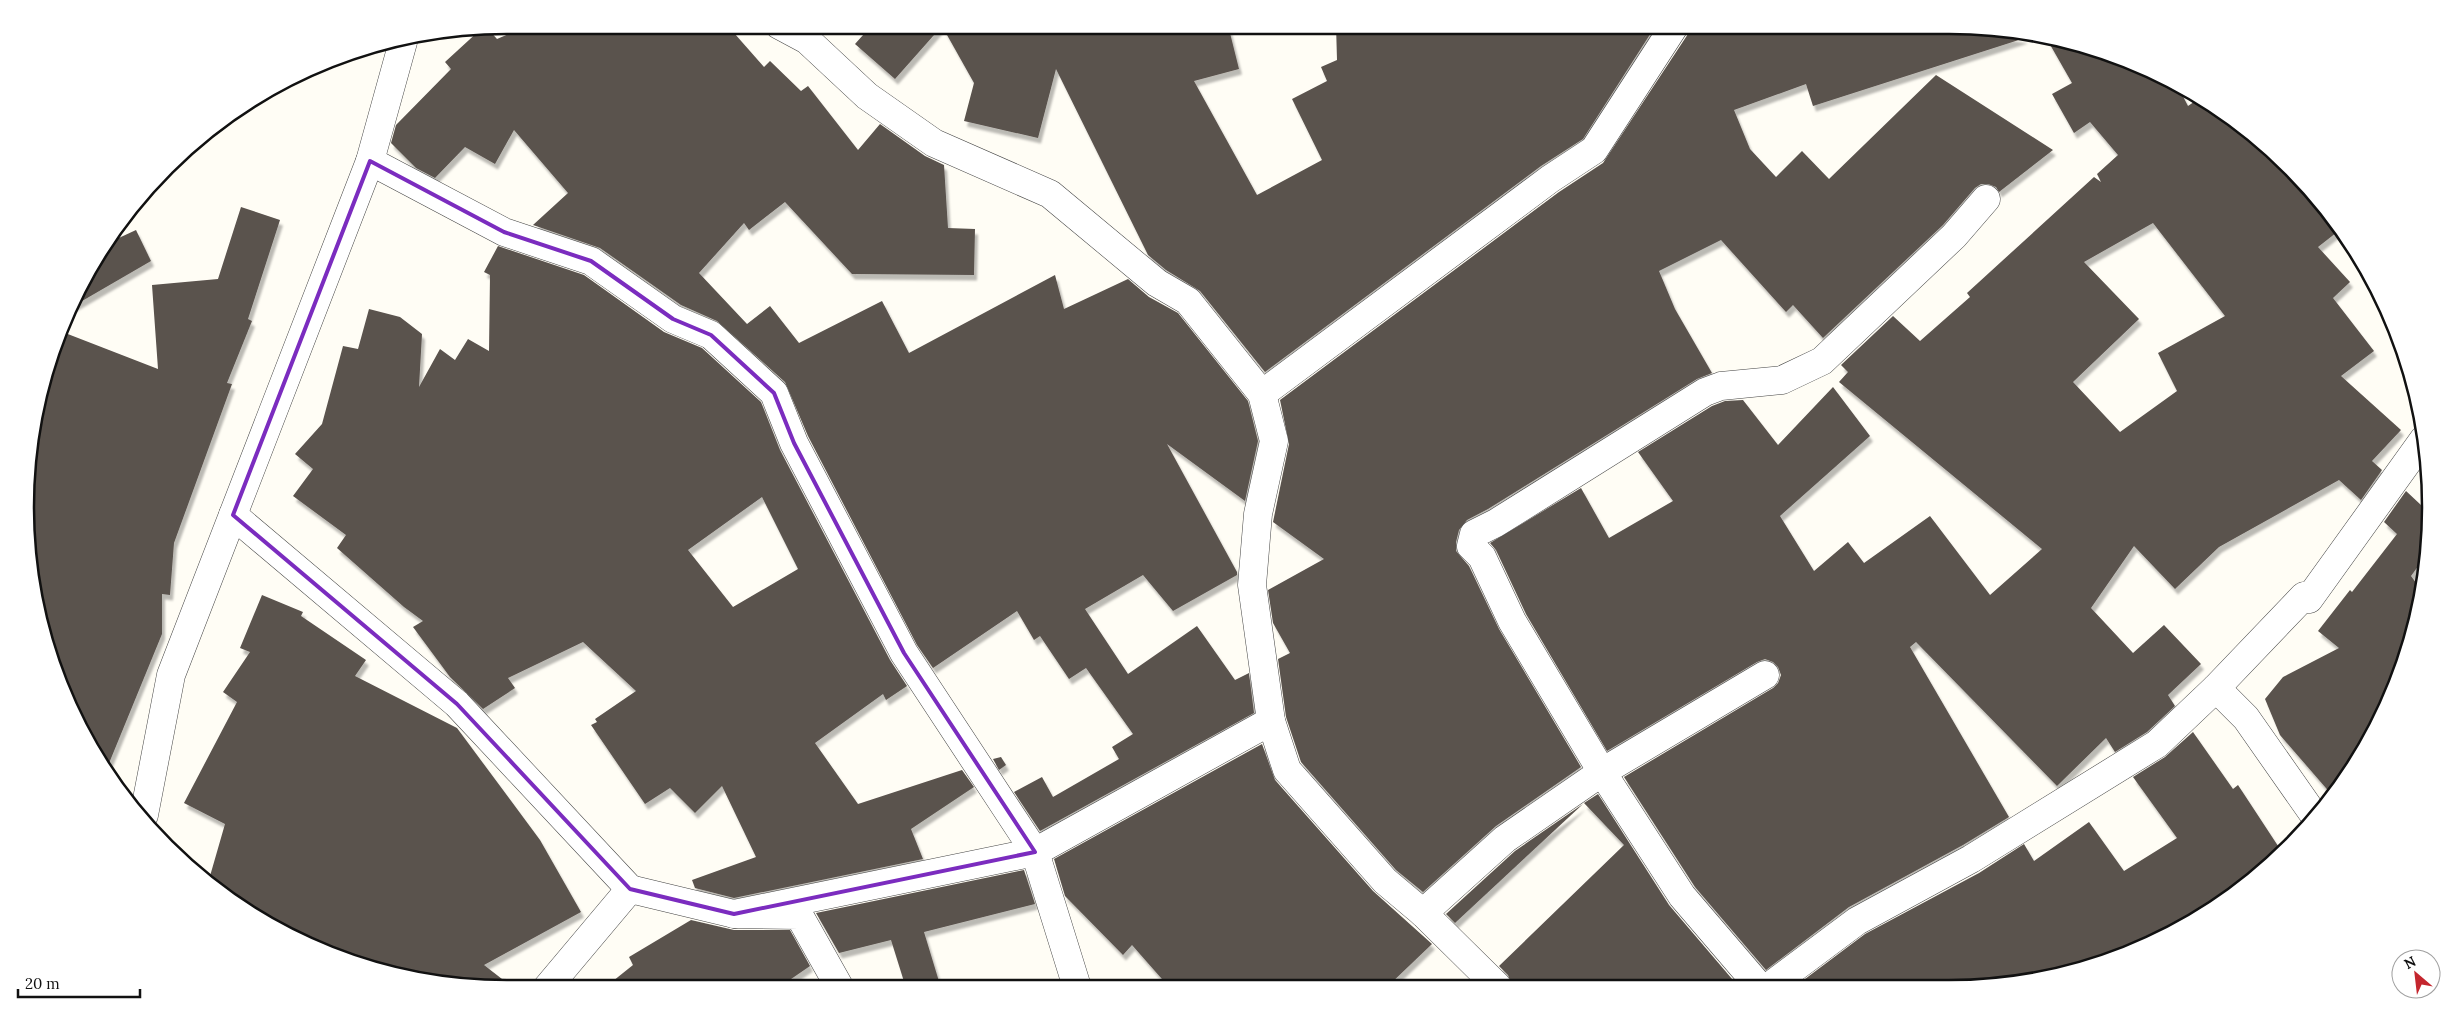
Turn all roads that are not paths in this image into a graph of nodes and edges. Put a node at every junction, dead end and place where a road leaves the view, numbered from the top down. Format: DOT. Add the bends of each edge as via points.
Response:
graph roads {
  1 [pos="811,34"];
  2 [pos="1668,34"];
  3 [pos="402,46"];
  4 [pos="370,161"];
  5 [pos="1986,199"];
  6 [pos="1262,394"];
  7 [pos="2418,447"];
  8 [pos="233,515"];
  9 [pos="1765,675"];
  10 [pos="2216,688"];
  11 [pos="1271,721"];
  12 [pos="1602,772"];
  13 [pos="145,811"];
  14 [pos="2311,812"];
  15 [pos="1035,852"];
  16 [pos="630,889"];
  17 [pos="1423,913"];
  18 [pos="734,914"];
  19 [pos="554,980"];
  20 [pos="835,980"];
  21 [pos="1075,980"];
  22 [pos="1490,980"];
  23 [pos="1754,980"];
  24 [pos="1778,980"];
  1 -- 6 [label="street" via="867,96 934,143 1050,194 1157,283 1188,301"];
  2 -- 6 [label="street" via="1594,150 1550,179"];
  3 -- 4 [label="street"];
  4 -- 8 [label="street"];
  4 -- 15 [label="street" via="504,232 591,261 673,319 711,335 774,393 794,443 904,653"];
  5 -- 12 [label="street" via="1954,236 1822,361 1782,380 1721,386 1705,392 1474,534 1471,546 1482,557 1512,621"];
  6 -- 11 [label="street" via="1274,441 1258,514 1252,585"];
  7 -- 10 [label="street" via="2310,599 2304,596"];
  8 -- 13 [label="street" via="170,675"];
  8 -- 16 [label="street" via="457,704"];
  9 -- 12 [label="street"];
  10 -- 14 [label="street" via="2246,718"];
  10 -- 24 [label="street" via="2157,744 1971,859 1857,921"];
  11 -- 15 [label="street"];
  11 -- 17 [label="street" via="1288,770 1386,881"];
  12 -- 17 [label="street" via="1505,839"];
  12 -- 23 [label="street" via="1682,896"];
  15 -- 18 [label="street"];
  15 -- 21 [label="street"];
  16 -- 18 [label="street"];
  16 -- 19 [label="street"];
  17 -- 22 [label="street"];
  18 -- 20 [label="street" via="798,915"];
}
